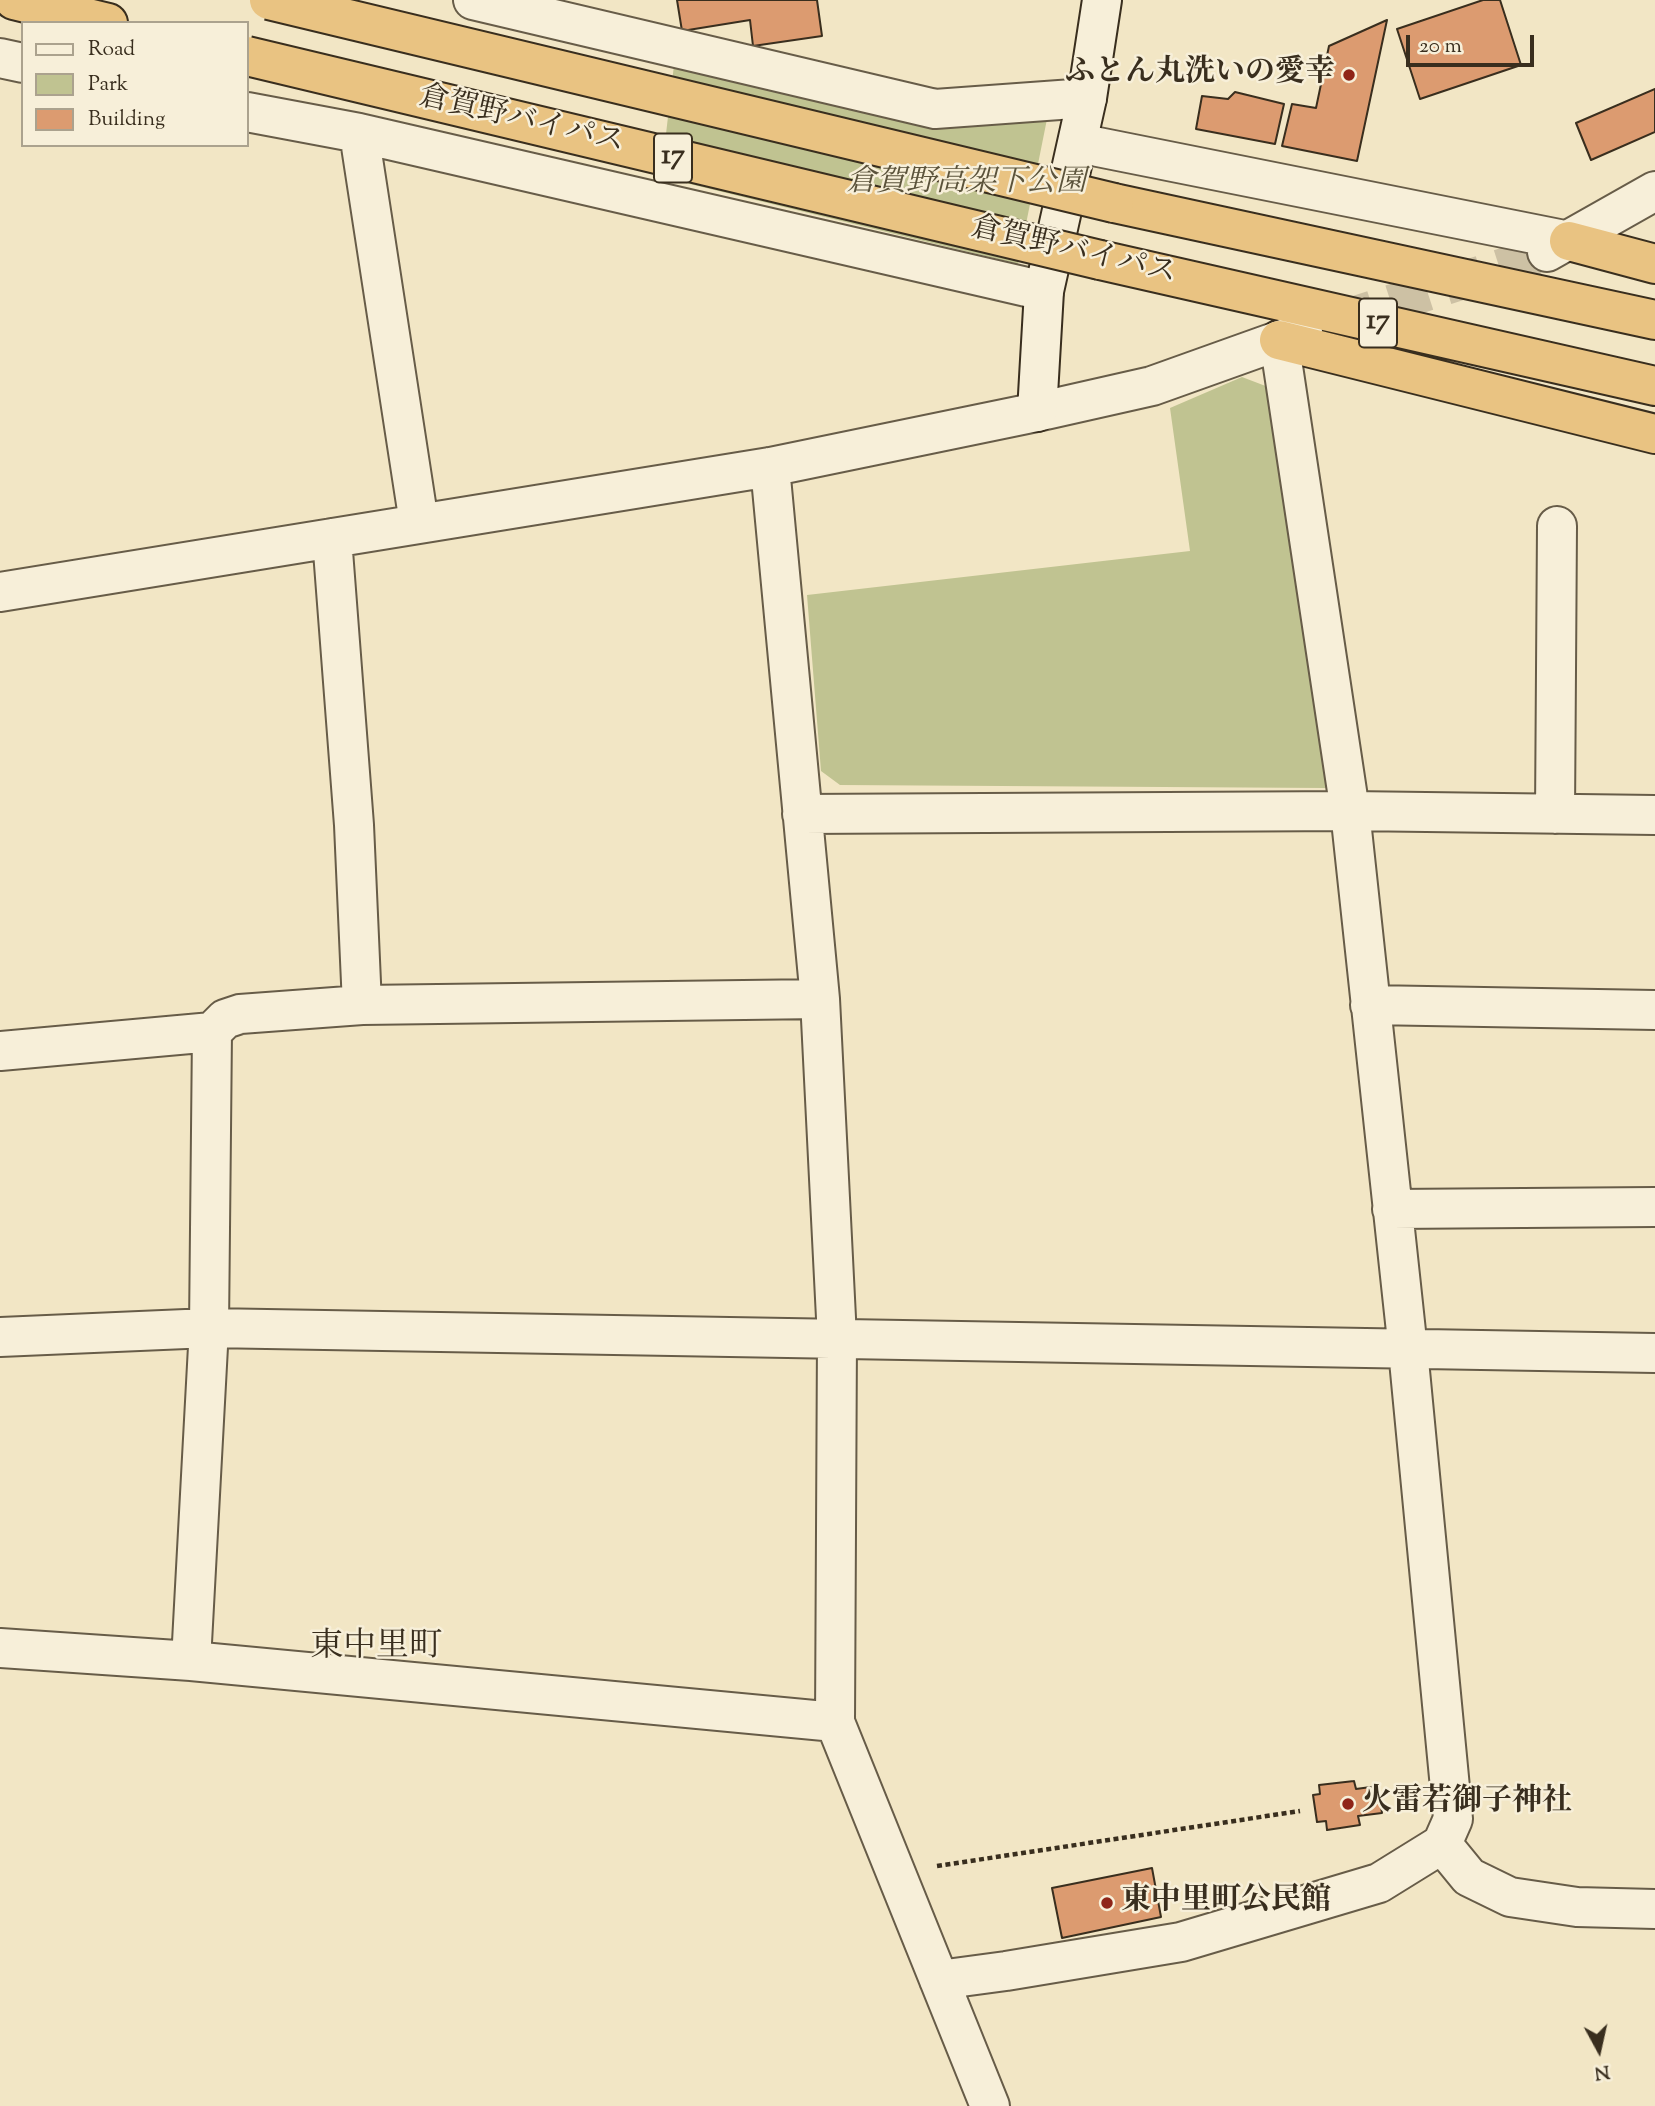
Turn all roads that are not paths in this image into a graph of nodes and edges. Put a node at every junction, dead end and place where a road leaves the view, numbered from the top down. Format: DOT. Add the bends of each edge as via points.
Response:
graph roads {
  1 [pos="13,0"];
  2 [pos="269,0"];
  3 [pos="473,0"];
  4 [pos="1102,0"];
  5 [pos="100,21"];
  6 [pos="248,56"];
  7 [pos="0,58"];
  8 [pos="21,63"];
  9 [pos="1087,98"];
  10 [pos="248,113"];
  11 [pos="359,133"];
  12 [pos="1078,143"];
  13 [pos="1655,191"];
  14 [pos="1555,248"];
  15 [pos="1655,264"];
  16 [pos="1044,291"];
  17 [pos="1655,320"];
  18 [pos="1294,335"];
  19 [pos="1655,386"];
  20 [pos="1037,412"];
  21 [pos="1655,434"];
  22 [pos="771,467"];
  23 [pos="419,523"];
  24 [pos="1557,526"];
  25 [pos="332,538"];
  26 [pos="0,592"];
  27 [pos="1350,811"];
  28 [pos="802,814"];
  29 [pos="1555,814"];
  30 [pos="1655,815"];
  31 [pos="820,999"];
  32 [pos="362,1005"];
  33 [pos="1370,1005"];
  34 [pos="1655,1010"];
  35 [pos="212,1032"];
  36 [pos="0,1051"];
  37 [pos="1655,1207"];
  38 [pos="1392,1209"];
  39 [pos="209,1328"];
  40 [pos="0,1337"];
  41 [pos="837,1338"];
  42 [pos="1408,1349"];
  43 [pos="1655,1353"];
  44 [pos="0,1648"];
  45 [pos="191,1661"];
  46 [pos="835,1722"];
  47 [pos="1442,1844"];
  48 [pos="1655,1909"];
  49 [pos="939,1980"];
  50 [pos="990,2106"];
  1 -- 5 [label="highway"];
  2 -- 17 [label="highway, 倉賀野バイパス / 17, bridge" via="1114,203"];
  3 -- 9 [label="street" via="935,109"];
  4 -- 9 [label="street"];
  6 -- 19 [label="highway, 倉賀野バイパス / 17, bridge" via="1100,260"];
  7 -- 8 [label="street"];
  9 -- 12 [label="street"];
  10 -- 11 [label="street"];
  11 -- 16 [label="street"];
  11 -- 23 [label="street"];
  12 -- 14 [label="street"];
  12 -- 16 [label="street"];
  13 -- 14 [label="street"];
  14 -- 15 [label="highway"];
  16 -- 20 [label="street"];
  18 -- 20 [label="street" via="1152,386"];
  18 -- 21 [label="highway"];
  18 -- 27 [label="street"];
  20 -- 22 [label="street"];
  22 -- 23 [label="street"];
  22 -- 28 [label="street"];
  23 -- 25 [label="street"];
  24 -- 29 [label="street"];
  25 -- 26 [label="street"];
  25 -- 32 [label="street" via="354,825"];
  27 -- 28 [label="street"];
  27 -- 29 [label="street"];
  27 -- 33 [label="street"];
  28 -- 31 [label="street"];
  29 -- 30 [label="street"];
  31 -- 32 [label="street"];
  31 -- 41 [label="street"];
  32 -- 35 [label="street" via="240,1014 225,1019"];
  33 -- 34 [label="street"];
  33 -- 38 [label="street"];
  35 -- 36 [label="street"];
  35 -- 39 [label="street"];
  37 -- 38 [label="street"];
  38 -- 42 [label="street"];
  39 -- 40 [label="street"];
  39 -- 41 [label="street"];
  39 -- 45 [label="street"];
  41 -- 42 [label="street"];
  41 -- 46 [label="street"];
  42 -- 43 [label="street"];
  42 -- 47 [label="street" via="1453,1818"];
  44 -- 45 [label="street"];
  45 -- 46 [label="street"];
  46 -- 49 [label="street"];
  47 -- 48 [label="street" via="1469,1878 1510,1897 1577,1907"];
  47 -- 49 [label="street" via="1379,1883 1181,1942"];
  49 -- 50 [label="street"];
}
